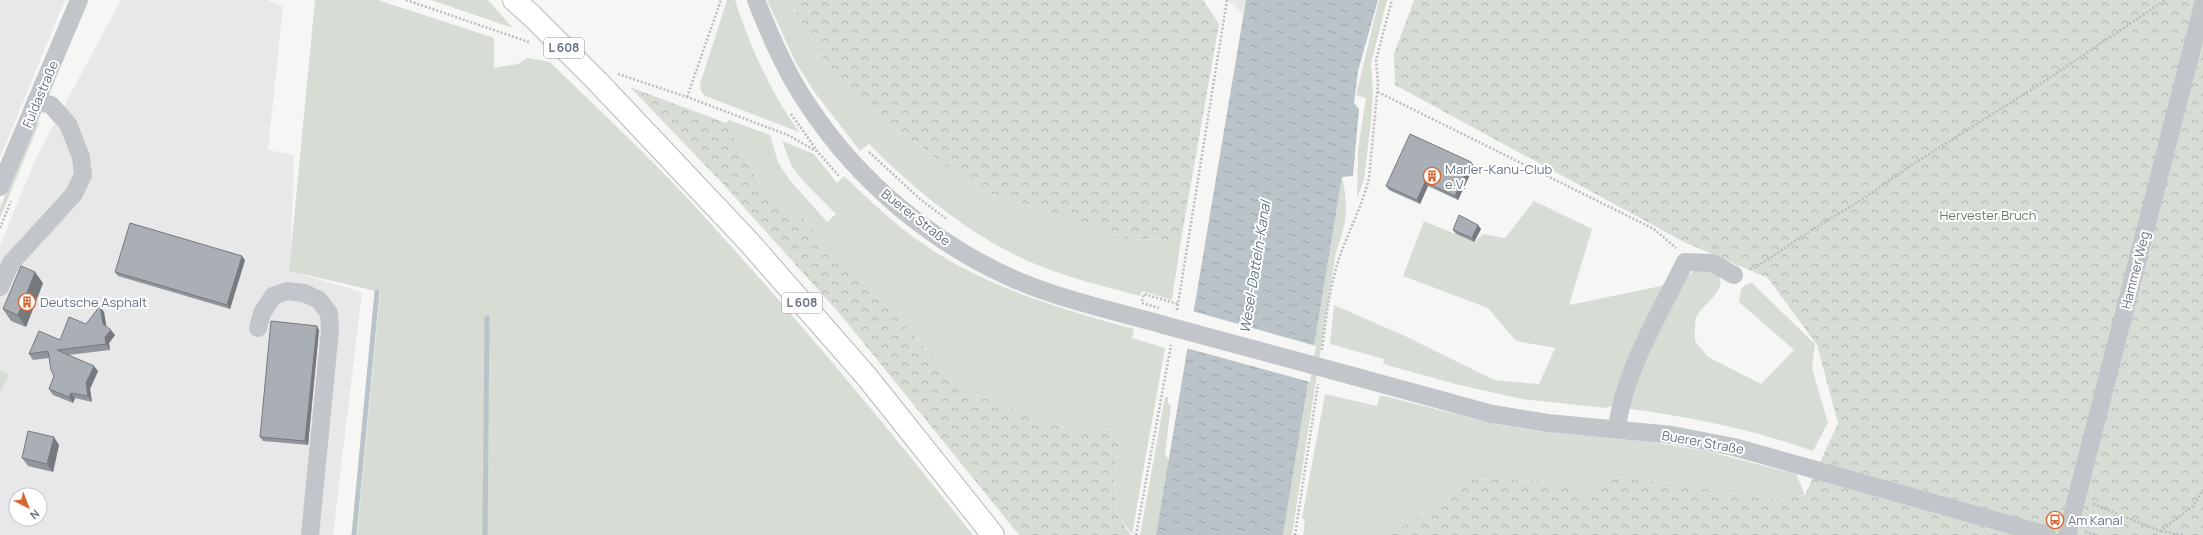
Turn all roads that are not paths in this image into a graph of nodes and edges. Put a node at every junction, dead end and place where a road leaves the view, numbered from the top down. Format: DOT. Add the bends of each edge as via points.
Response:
graph roads {
  1 [pos="79,0"];
  2 [pos="514,0"];
  3 [pos="756,0"];
  4 [pos="2203,5"];
  5 [pos="36,101"];
  6 [pos="0,187"];
  7 [pos="1734,275"];
  8 [pos="0,287"];
  9 [pos="258,328"];
  10 [pos="1617,430"];
  11 [pos="310,535"];
  12 [pos="994,535"];
  13 [pos="2047,535"];
  14 [pos="2067,535"];
  1 -- 5 [label="street, Fuldastraße"];
  2 -- 12 [label="main road, L 608, bridge" via="598,82 748,241 862,371"];
  3 -- 10 [label="street, Buerer Straße, bridge" via="781,57 808,105 853,162 888,197 932,232 994,270 1041,289 1164,325 1492,414"];
  4 -- 14 [label="street, Hammer Weg"];
  5 -- 6 [label="street, Fuldastraße"];
  5 -- 8 [label="street" via="51,105 68,124 81,157 82,175 74,194 11,263"];
  7 -- 10 [label="street" via="1712,263 1685,262 1627,383"];
  9 -- 11 [label="street" via="262,313 273,296 287,290 304,293 319,300 329,313 330,330"];
  10 -- 13 [label="street, Buerer Straße" via="1680,437 1761,454"];
}
